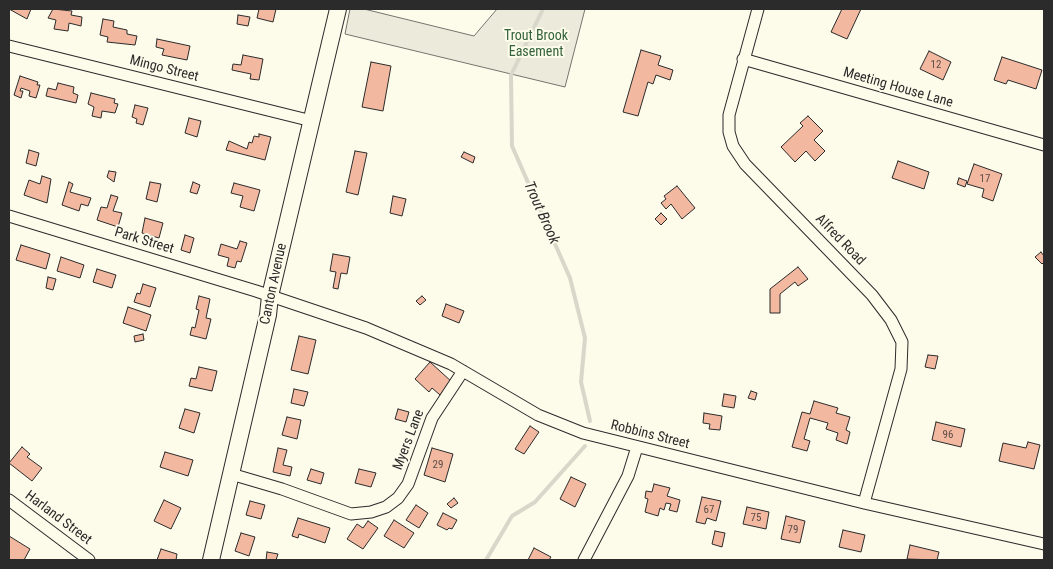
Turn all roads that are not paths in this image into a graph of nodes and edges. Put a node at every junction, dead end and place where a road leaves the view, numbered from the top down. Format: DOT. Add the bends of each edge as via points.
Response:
graph roads {
  1 [pos="338,9"];
  2 [pos="758,9"];
  3 [pos="9,46"];
  4 [pos="744,59"];
  5 [pos="312,121"];
  6 [pos="1044,144"];
  7 [pos="9,216"];
  8 [pos="270,296"];
  9 [pos="463,371"];
  10 [pos="637,447"];
  11 [pos="232,474"];
  12 [pos="9,500"];
  13 [pos="864,503"];
  14 [pos="1044,544"];
  15 [pos="89,560"];
  16 [pos="211,560"];
  17 [pos="584,560"];
  1 -- 5 [label="main road, Canton Avenue"];
  2 -- 4 [label="street, Alfred Road"];
  3 -- 5 [label="street, Mingo Street"];
  4 -- 6 [label="street, Meeting House Lane"];
  4 -- 13 [label="street, Alfred Road" via="729,115 733,146 745,164 872,295 891,320 902,342 901,369"];
  5 -- 8 [label="main road, Canton Avenue"];
  7 -- 8 [label="street, Park Street"];
  8 -- 9 [label="street, Robbins Street" via="383,335"];
  8 -- 11 [label="main road, Canton Avenue"];
  9 -- 10 [label="street, Robbins Street" via="553,422 597,438"];
  9 -- 11 [label="street, Myers Lane" via="432,418 408,484 386,507 351,514"];
  10 -- 13 [label="street, Robbins Street"];
  10 -- 17 [label="street" via="628,476"];
  11 -- 16 [label="main road, Canton Avenue"];
  12 -- 15 [label="street, Harland Street"];
  13 -- 14 [label="street, Robbins Street"];
}
